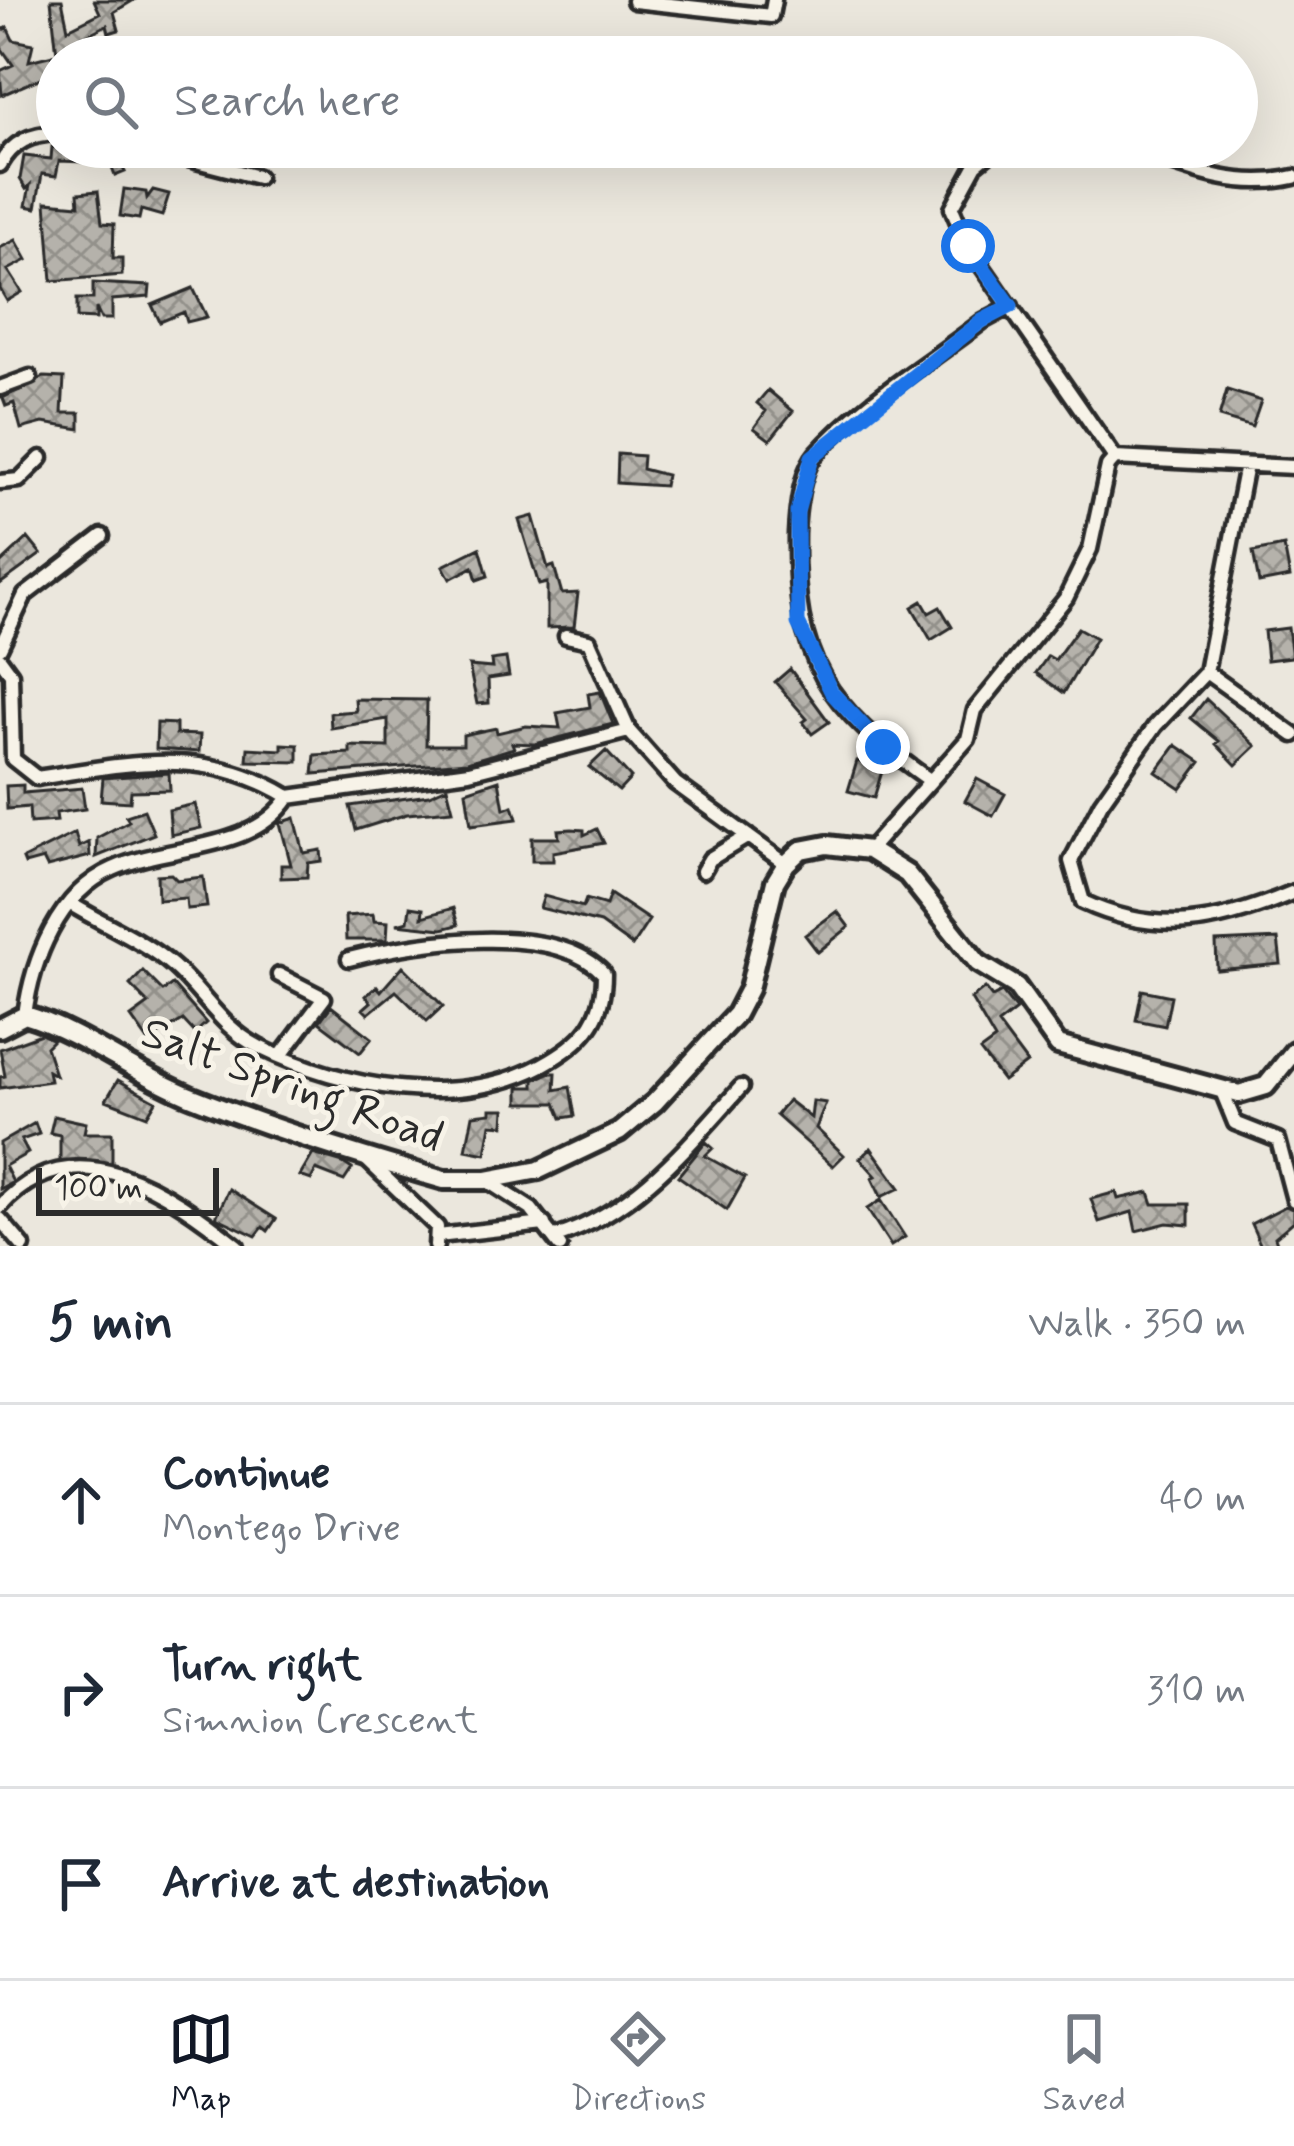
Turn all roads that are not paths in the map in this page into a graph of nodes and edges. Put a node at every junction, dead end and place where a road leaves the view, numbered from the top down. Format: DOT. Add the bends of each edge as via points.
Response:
graph roads {
  1 [pos="774,0"];
  2 [pos="634,1"];
  3 [pos="36,134"];
  4 [pos="0,164"];
  5 [pos="223,168"];
  6 [pos="974,168"];
  7 [pos="1184,168"];
  8 [pos="258,177"];
  9 [pos="1294,177"];
  10 [pos="1011,306"];
  11 [pos="30,377"];
  12 [pos="0,388"];
  13 [pos="41,458"];
  14 [pos="1115,458"];
  15 [pos="1246,465"];
  16 [pos="1294,467"];
  17 [pos="0,482"];
  18 [pos="102,536"];
  19 [pos="566,636"];
  20 [pos="0,648"];
  21 [pos="0,658"];
  22 [pos="1206,672"];
  23 [pos="629,731"];
  24 [pos="1294,735"];
  25 [pos="928,779"];
  26 [pos="290,797"];
  27 [pos="748,836"];
  28 [pos="868,850"];
  29 [pos="786,864"];
  30 [pos="703,871"];
  31 [pos="1294,892"];
  32 [pos="71,904"];
  33 [pos="350,959"];
  34 [pos="279,975"];
  35 [pos="25,1015"];
  36 [pos="0,1028"];
  37 [pos="1294,1051"];
  38 [pos="282,1054"];
  39 [pos="741,1087"];
  40 [pos="1222,1090"];
  41 [pos="363,1156"];
  42 [pos="486,1180"];
  43 [pos="1294,1200"];
  44 [pos="0,1207"];
  45 [pos="0,1219"];
  46 [pos="544,1224"];
  47 [pos="437,1241"];
  48 [pos="558,1241"];
  49 [pos="23,1246"];
  50 [pos="237,1246"];
  1 -- 2 [label="street" via="771,16"];
  3 -- 4 [label="street"];
  5 -- 8 [label="street"];
  6 -- 10 [label="street" via="952,208"];
  7 -- 9 [label="street" via="1262,184"];
  10 -- 14 [label="street"];
  10 -- 25 [label="street" via="812,457 797,512 798,623 832,693 883,747"];
  11 -- 12 [label="street"];
  13 -- 17 [label="street" via="19,480"];
  14 -- 15 [label="street"];
  14 -- 25 [label="street" via="1090,549 1066,598 975,710 968,739"];
  15 -- 16 [label="street"];
  15 -- 22 [label="street"];
  18 -- 20 [label="street" via="25,595"];
  19 -- 23 [label="street" via="589,641"];
  21 -- 26 [label="street" via="11,674 13,759 37,778 172,760 267,783"];
  22 -- 24 [label="street"];
  22 -- 31 [label="street" via="1155,726 1101,803 1072,861 1082,902 1125,921 1176,922 1240,914"];
  23 -- 26 [label="street" via="469,772"];
  23 -- 27 [label="street" via="675,783"];
  25 -- 28 [label="street"];
  26 -- 32 [label="street" via="276,817 230,838 111,869"];
  27 -- 29 [label="street"];
  27 -- 30 [label="street"];
  28 -- 29 [label="street" via="827,845 801,850"];
  28 -- 40 [label="street" via="932,899 978,962 1016,986 1058,1045"];
  29 -- 42 [label="street, Salt Spring Road" via="749,989 711,1043 619,1132 539,1170"];
  32 -- 35 [label="street" via="43,942"];
  32 -- 38 [label="street" via="173,966 212,1014"];
  33 -- 38 [label="street" via="419,941 572,950 604,974 604,998 577,1046 518,1078 461,1093 360,1081"];
  34 -- 38 [label="street" via="324,998"];
  35 -- 36 [label="street"];
  35 -- 41 [label="street, Salt Spring Road" via="190,1096"];
  37 -- 40 [label="street" via="1254,1093"];
  39 -- 48 [label="street" via="607,1219"];
  40 -- 43 [label="street" via="1235,1123 1278,1140"];
  41 -- 42 [label="street, Salt Spring Road" via="444,1180"];
  41 -- 47 [label="street" via="437,1227"];
  42 -- 46 [label="street"];
  44 -- 50 [label="street" via="48,1172 125,1172"];
  45 -- 49 [label="street"];
  46 -- 47 [label="street"];
  46 -- 48 [label="street"];
}
